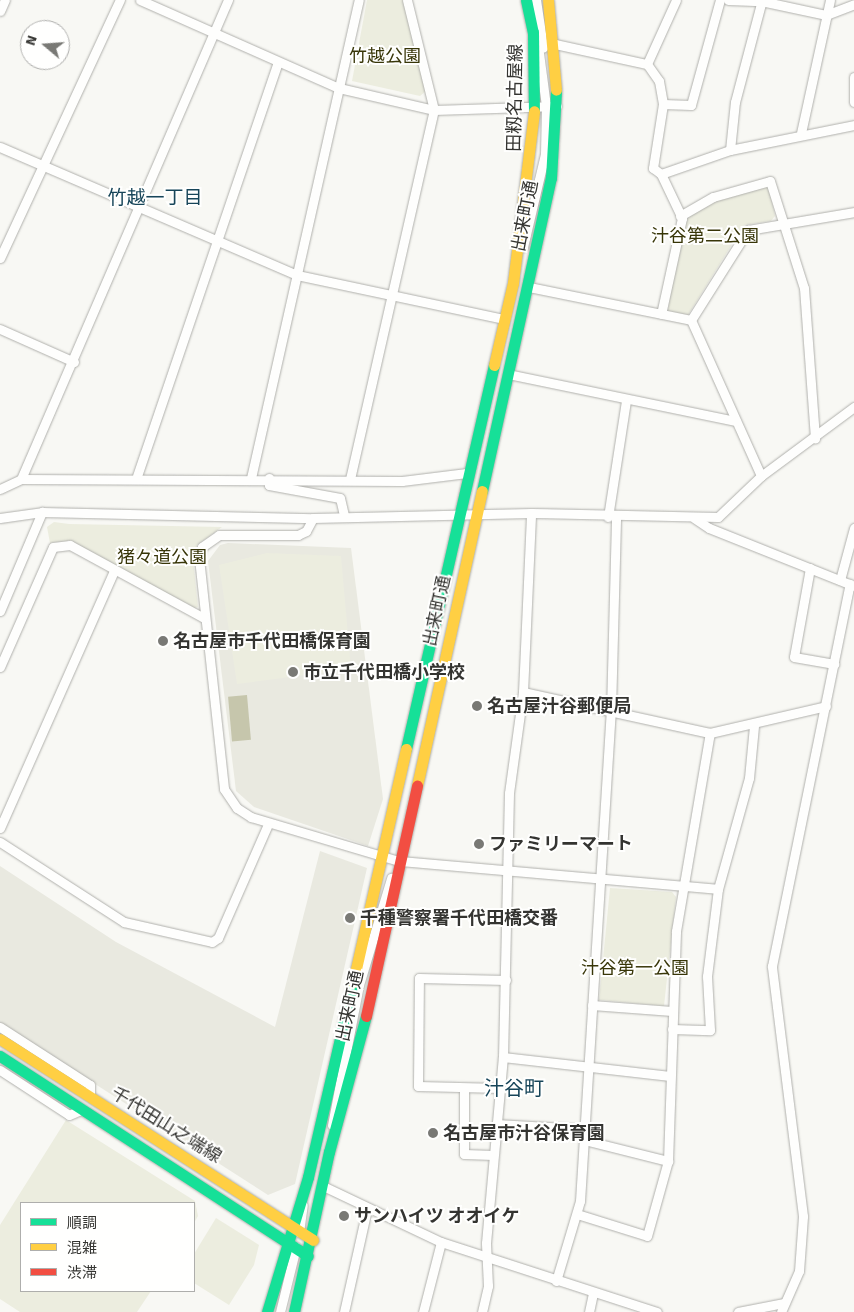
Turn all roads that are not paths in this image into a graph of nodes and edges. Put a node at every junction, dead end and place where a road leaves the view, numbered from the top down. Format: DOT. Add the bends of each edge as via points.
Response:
graph roads {
  1 [pos="6,0"];
  2 [pos="120,0"];
  3 [pos="140,0"];
  4 [pos="228,0"];
  5 [pos="359,0"];
  6 [pos="407,0"];
  7 [pos="526,0"];
  8 [pos="536,0"];
  9 [pos="548,0"];
  10 [pos="676,0"];
  11 [pos="720,0"];
  12 [pos="728,0"];
  13 [pos="830,0"];
  14 [pos="762,1"];
  15 [pos="854,4"];
  16 [pos="0,11"];
  17 [pos="826,15"];
  18 [pos="213,33"];
  19 [pos="538,44"];
  20 [pos="555,44"];
  21 [pos="278,62"];
  22 [pos="647,64"];
  23 [pos="854,76"];
  24 [pos="339,88"];
  25 [pos="854,102"];
  26 [pos="663,104"];
  27 [pos="547,106"];
  28 [pos="434,110"];
  29 [pos="854,126"];
  30 [pos="800,133"];
  31 [pos="0,147"];
  32 [pos="730,150"];
  33 [pos="42,166"];
  34 [pos="661,174"];
  35 [pos="137,207"];
  36 [pos="854,212"];
  37 [pos="680,216"];
  38 [pos="784,225"];
  39 [pos="214,240"];
  40 [pos="0,258"];
  41 [pos="297,275"];
  42 [pos="513,283"];
  43 [pos="529,287"];
  44 [pos="394,295"];
  45 [pos="661,314"];
  46 [pos="504,319"];
  47 [pos="690,320"];
  48 [pos="0,329"];
  49 [pos="74,362"];
  50 [pos="508,374"];
  51 [pos="626,402"];
  52 [pos="854,407"];
  53 [pos="735,421"];
  54 [pos="815,438"];
  55 [pos="467,473"];
  56 [pos="137,476"];
  57 [pos="761,476"];
  58 [pos="251,478"];
  59 [pos="269,478"];
  60 [pos="21,479"];
  61 [pos="350,479"];
  62 [pos="0,489"];
  63 [pos="42,512"];
  64 [pos="476,514"];
  65 [pos="530,514"];
  66 [pos="459,515"];
  67 [pos="344,516"];
  68 [pos="612,517"];
  69 [pos="0,518"];
  70 [pos="694,518"];
  71 [pos="313,519"];
  72 [pos="854,528"];
  73 [pos="810,568"];
  74 [pos="114,571"];
  75 [pos="840,580"];
  76 [pos="852,585"];
  77 [pos="0,611"];
  78 [pos="204,618"];
  79 [pos="834,664"];
  80 [pos="0,667"];
  81 [pos="523,692"];
  82 [pos="826,706"];
  83 [pos="611,711"];
  84 [pos="754,726"];
  85 [pos="710,733"];
  86 [pos="268,824"];
  87 [pos="0,828"];
  88 [pos="0,842"];
  89 [pos="382,858"];
  90 [pos="398,861"];
  91 [pos="508,872"];
  92 [pos="602,881"];
  93 [pos="683,888"];
  94 [pos="718,890"];
  95 [pos="506,980"];
  96 [pos="592,1006"];
  97 [pos="672,1010"];
  98 [pos="0,1026"];
  99 [pos="672,1029"];
  100 [pos="0,1038"];
  101 [pos="0,1056"];
  102 [pos="503,1057"];
  103 [pos="588,1066"];
  104 [pos="0,1070"];
  105 [pos="670,1076"];
  106 [pos="464,1088"];
  107 [pos="500,1088"];
  108 [pos="90,1098"];
  109 [pos="82,1109"];
  110 [pos="496,1124"];
  111 [pos="584,1129"];
  112 [pos="584,1140"];
  113 [pos="493,1156"];
  114 [pos="668,1161"];
  115 [pos="324,1186"];
  116 [pos="368,1209"];
  117 [pos="577,1214"];
  118 [pos="294,1229"];
  119 [pos="285,1240"];
  120 [pos="313,1240"];
  121 [pos="441,1242"];
  122 [pos="296,1247"];
  123 [pos="308,1256"];
  124 [pos="488,1259"];
  125 [pos="556,1281"];
  126 [pos="593,1292"];
  127 [pos="783,1308"];
  128 [pos="267,1312"];
  129 [pos="280,1312"];
  130 [pos="294,1312"];
  131 [pos="344,1312"];
  132 [pos="423,1312"];
  133 [pos="482,1312"];
  134 [pos="589,1312"];
  135 [pos="657,1312"];
  136 [pos="738,1312"];
  1 -- 16 [label="street"];
  2 -- 33 [label="street"];
  3 -- 18 [label="street"];
  4 -- 18 [label="street"];
  5 -- 24 [label="street"];
  6 -- 28 [label="street"];
  7 -- 19 [label="main road, 田籾名古屋線"];
  8 -- 19 [label="street"];
  9 -- 20 [label="main road, 出来町通"];
  10 -- 22 [label="street"];
  11 -- 26 [label="street" via="691,105"];
  12 -- 14 [label="street"];
  13 -- 17 [label="street"];
  14 -- 17 [label="street"];
  14 -- 32 [label="street" via="735,102"];
  15 -- 17 [label="street"];
  17 -- 30 [label="street"];
  18 -- 21 [label="street"];
  18 -- 35 [label="street"];
  19 -- 20 [label="street"];
  19 -- 27 [label="main road, 田籾名古屋線"];
  20 -- 22 [label="street"];
  20 -- 27 [label="main road, 出来町通"];
  21 -- 24 [label="street"];
  21 -- 39 [label="street"];
  22 -- 26 [label="street" via="659,81"];
  23 -- 25 [label="street"];
  24 -- 28 [label="street"];
  24 -- 41 [label="street"];
  26 -- 34 [label="street" via="653,168"];
  27 -- 28 [label="street"];
  27 -- 42 [label="main road, 田籾名古屋線"];
  27 -- 43 [label="main road, 出来町通" via="553,152"];
  28 -- 44 [label="street"];
  29 -- 30 [label="street"];
  30 -- 32 [label="street"];
  31 -- 33 [label="street"];
  32 -- 34 [label="street"];
  33 -- 35 [label="street"];
  33 -- 40 [label="street"];
  34 -- 37 [label="street"];
  35 -- 39 [label="street"];
  35 -- 49 [label="street"];
  36 -- 38 [label="street"];
  37 -- 38 [label="street" via="714,197 770,181"];
  37 -- 45 [label="street"];
  38 -- 47 [label="street" via="748,230"];
  38 -- 54 [label="street" via="804,288"];
  39 -- 41 [label="street"];
  39 -- 56 [label="street"];
  41 -- 44 [label="street"];
  41 -- 58 [label="street"];
  42 -- 46 [label="main road, 出来町通"];
  43 -- 45 [label="street"];
  43 -- 50 [label="main road, 出来町通"];
  44 -- 46 [label="street"];
  44 -- 61 [label="street"];
  45 -- 47 [label="street"];
  46 -- 55 [label="main road, 出来町通"];
  47 -- 53 [label="street"];
  48 -- 49 [label="street"];
  49 -- 60 [label="street"];
  50 -- 51 [label="street"];
  50 -- 64 [label="main road, 出来町通"];
  51 -- 53 [label="street"];
  51 -- 68 [label="street"];
  52 -- 54 [label="street"];
  53 -- 57 [label="street"];
  54 -- 57 [label="street"];
  55 -- 61 [label="street" via="402,481"];
  55 -- 66 [label="main road, 出来町通"];
  56 -- 58 [label="street"];
  56 -- 60 [label="street"];
  57 -- 70 [label="street" via="718,517"];
  58 -- 59 [label="street"];
  59 -- 61 [label="street"];
  59 -- 67 [label="street" via="269,485 340,498"];
  60 -- 62 [label="street"];
  63 -- 69 [label="street"];
  63 -- 71 [label="street"];
  63 -- 77 [label="street"];
  64 -- 65 [label="street"];
  64 -- 66 [label="street"];
  64 -- 90 [label="main road, 出来町通"];
  65 -- 68 [label="street"];
  65 -- 81 [label="street"];
  66 -- 67 [label="street"];
  66 -- 89 [label="main road, 出来町通"];
  67 -- 71 [label="street"];
  68 -- 70 [label="street"];
  68 -- 83 [label="street"];
  70 -- 73 [label="street" via="709,528"];
  71 -- 78 [label="street" via="306,531 298,535 230,533 208,541 198,558"];
  72 -- 75 [label="street"];
  73 -- 75 [label="street"];
  73 -- 79 [label="street" via="794,657"];
  74 -- 78 [label="street"];
  74 -- 80 [label="street" via="70,545 53,547"];
  74 -- 87 [label="street"];
  75 -- 76 [label="street"];
  76 -- 79 [label="street"];
  78 -- 86 [label="street" via="224,789 237,808"];
  79 -- 82 [label="street"];
  81 -- 83 [label="street"];
  81 -- 91 [label="street" via="509,793"];
  82 -- 84 [label="street"];
  82 -- 127 [label="street" via="771,980 802,1216 799,1270"];
  83 -- 85 [label="street"];
  83 -- 92 [label="street"];
  84 -- 85 [label="street"];
  84 -- 94 [label="street" via="749,778"];
  85 -- 93 [label="street"];
  86 -- 88 [label="street" via="218,938 212,942 124,922"];
  86 -- 89 [label="street"];
  89 -- 90 [label="street"];
  89 -- 118 [label="main road, 出来町通"];
  90 -- 91 [label="street"];
  90 -- 115 [label="main road, 出来町通" via="360,1043 329,1152"];
  91 -- 92 [label="street"];
  91 -- 95 [label="street"];
  92 -- 93 [label="street"];
  92 -- 96 [label="street"];
  93 -- 94 [label="street"];
  93 -- 97 [label="street"];
  94 -- 99 [label="street" via="707,976 710,1030"];
  95 -- 102 [label="street"];
  95 -- 106 [label="street" via="419,978 418,1086"];
  96 -- 97 [label="street"];
  96 -- 103 [label="street"];
  97 -- 99 [label="street"];
  98 -- 108 [label="street" via="90,1085"];
  99 -- 105 [label="street"];
  100 -- 108 [label="main road, 千代田山之端線"];
  101 -- 109 [label="main road, 千代田山之端線"];
  102 -- 103 [label="street"];
  102 -- 107 [label="street"];
  103 -- 105 [label="street"];
  103 -- 111 [label="street"];
  104 -- 109 [label="street" via="70,1115"];
  105 -- 114 [label="street"];
  106 -- 107 [label="street"];
  106 -- 113 [label="street" via="464,1154"];
  107 -- 110 [label="street"];
  108 -- 118 [label="main road, 千代田山之端線"];
  109 -- 119 [label="main road, 千代田山之端線"];
  110 -- 111 [label="street"];
  110 -- 113 [label="street"];
  111 -- 112 [label="street"];
  112 -- 114 [label="street"];
  112 -- 117 [label="street"];
  113 -- 124 [label="street"];
  114 -- 117 [label="street" via="647,1236"];
  115 -- 116 [label="street"];
  115 -- 120 [label="main road, 出来町通"];
  116 -- 121 [label="street"];
  116 -- 131 [label="street"];
  117 -- 125 [label="street"];
  118 -- 119 [label="main road, 出来町通"];
  118 -- 120 [label="main road, 千代田山之端線"];
  119 -- 122 [label="main road, 千代田山之端線"];
  119 -- 128 [label="main road, 出来町通"];
  120 -- 123 [label="main road, 出来町通"];
  121 -- 124 [label="street"];
  121 -- 132 [label="street"];
  122 -- 123 [label="main road, 千代田山之端線"];
  122 -- 129 [label="street"];
  123 -- 130 [label="main road, 出来町通"];
  124 -- 125 [label="street"];
  124 -- 133 [label="street"];
  125 -- 126 [label="street"];
  126 -- 134 [label="street"];
  126 -- 135 [label="street"];
  127 -- 136 [label="street"];
}
